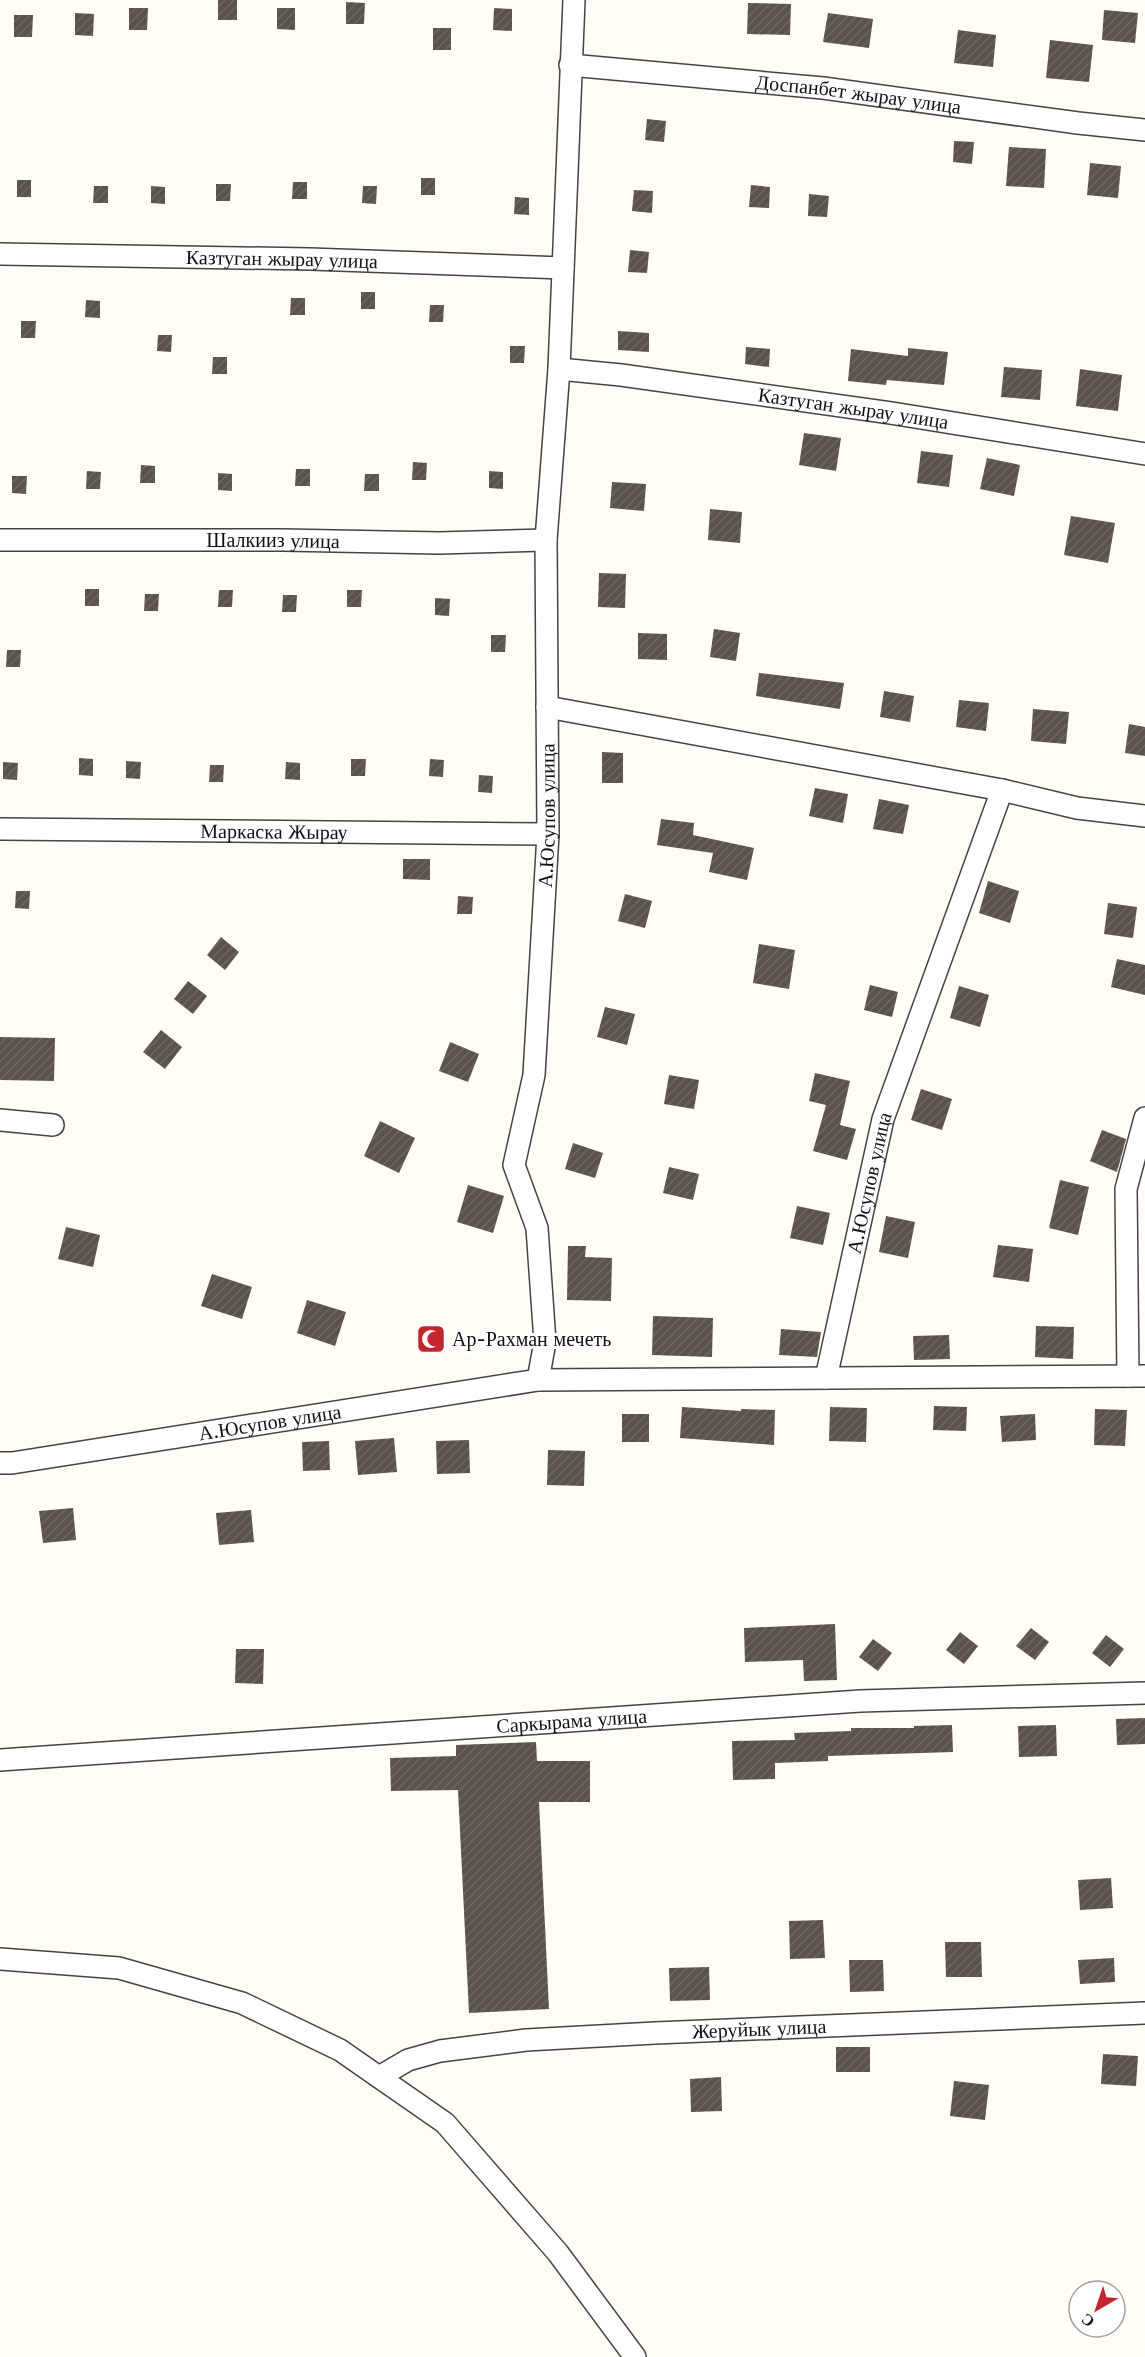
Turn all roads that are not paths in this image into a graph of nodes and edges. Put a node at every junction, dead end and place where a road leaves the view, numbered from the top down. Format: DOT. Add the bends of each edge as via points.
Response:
graph roads {
  1 [pos="573,0"];
  2 [pos="570,65"];
  3 [pos="1145,130"];
  4 [pos="0,254"];
  5 [pos="563,268"];
  6 [pos="559,369"];
  7 [pos="1145,454"];
  8 [pos="0,540"];
  9 [pos="546,540"];
  10 [pos="547,707"];
  11 [pos="1002,790"];
  12 [pos="1145,816"];
  13 [pos="0,829"];
  14 [pos="548,834"];
  15 [pos="1145,1118"];
  16 [pos="0,1120"];
  17 [pos="53,1125"];
  18 [pos="1136,1376"];
  19 [pos="826,1378"];
  20 [pos="538,1380"];
  21 [pos="0,1463"];
  22 [pos="1145,1693"];
  23 [pos="0,1760"];
  24 [pos="0,1959"];
  25 [pos="1145,2013"];
  26 [pos="379,2077"];
  27 [pos="635,2357"];
  1 -- 2 [label="street, А.Юсупов улица"];
  2 -- 3 [label="street, Доспанбет жырау улица" via="823,88"];
  2 -- 5 [label="street, А.Юсупов улица"];
  4 -- 5 [label="street, Казтуган жырау улица"];
  5 -- 6 [label="street, А.Юсупов улица"];
  6 -- 7 [label="street, Казтуган жырау улица" via="891,413"];
  6 -- 9 [label="street, А.Юсупов улица"];
  8 -- 9 [label="street, Шалкииз улица" via="440,543"];
  9 -- 10 [label="street, А.Юсупов улица"];
  10 -- 11 [label="street"];
  10 -- 14 [label="street, А.Юсупов улица"];
  11 -- 12 [label="street" via="1077,808"];
  11 -- 19 [label="street, А.Юсупов улица" via="883,1119"];
  13 -- 14 [label="street, Маркаска Жырау"];
  14 -- 20 [label="street, А.Юсупов улица" via="534,1075 514,1165 537,1228 545,1342"];
  15 -- 18 [label="street, А.Юсупов улица" via="1126,1189"];
  16 -- 17 [label="street"];
  18 -- 19 [label="street, А.Юсупов улица"];
  19 -- 20 [label="street, А.Юсупов улица"];
  20 -- 21 [label="street, А.Юсупов улица"];
  22 -- 23 [label="street, Саркырама улица" via="860,1701"];
  24 -- 26 [label="street" via="119,1968 242,2003 340,2050"];
  25 -- 26 [label="street, Жеруйык улица" via="526,2040 440,2051 408,2060"];
  26 -- 27 [label="street" via="445,2123 558,2253"];
}
